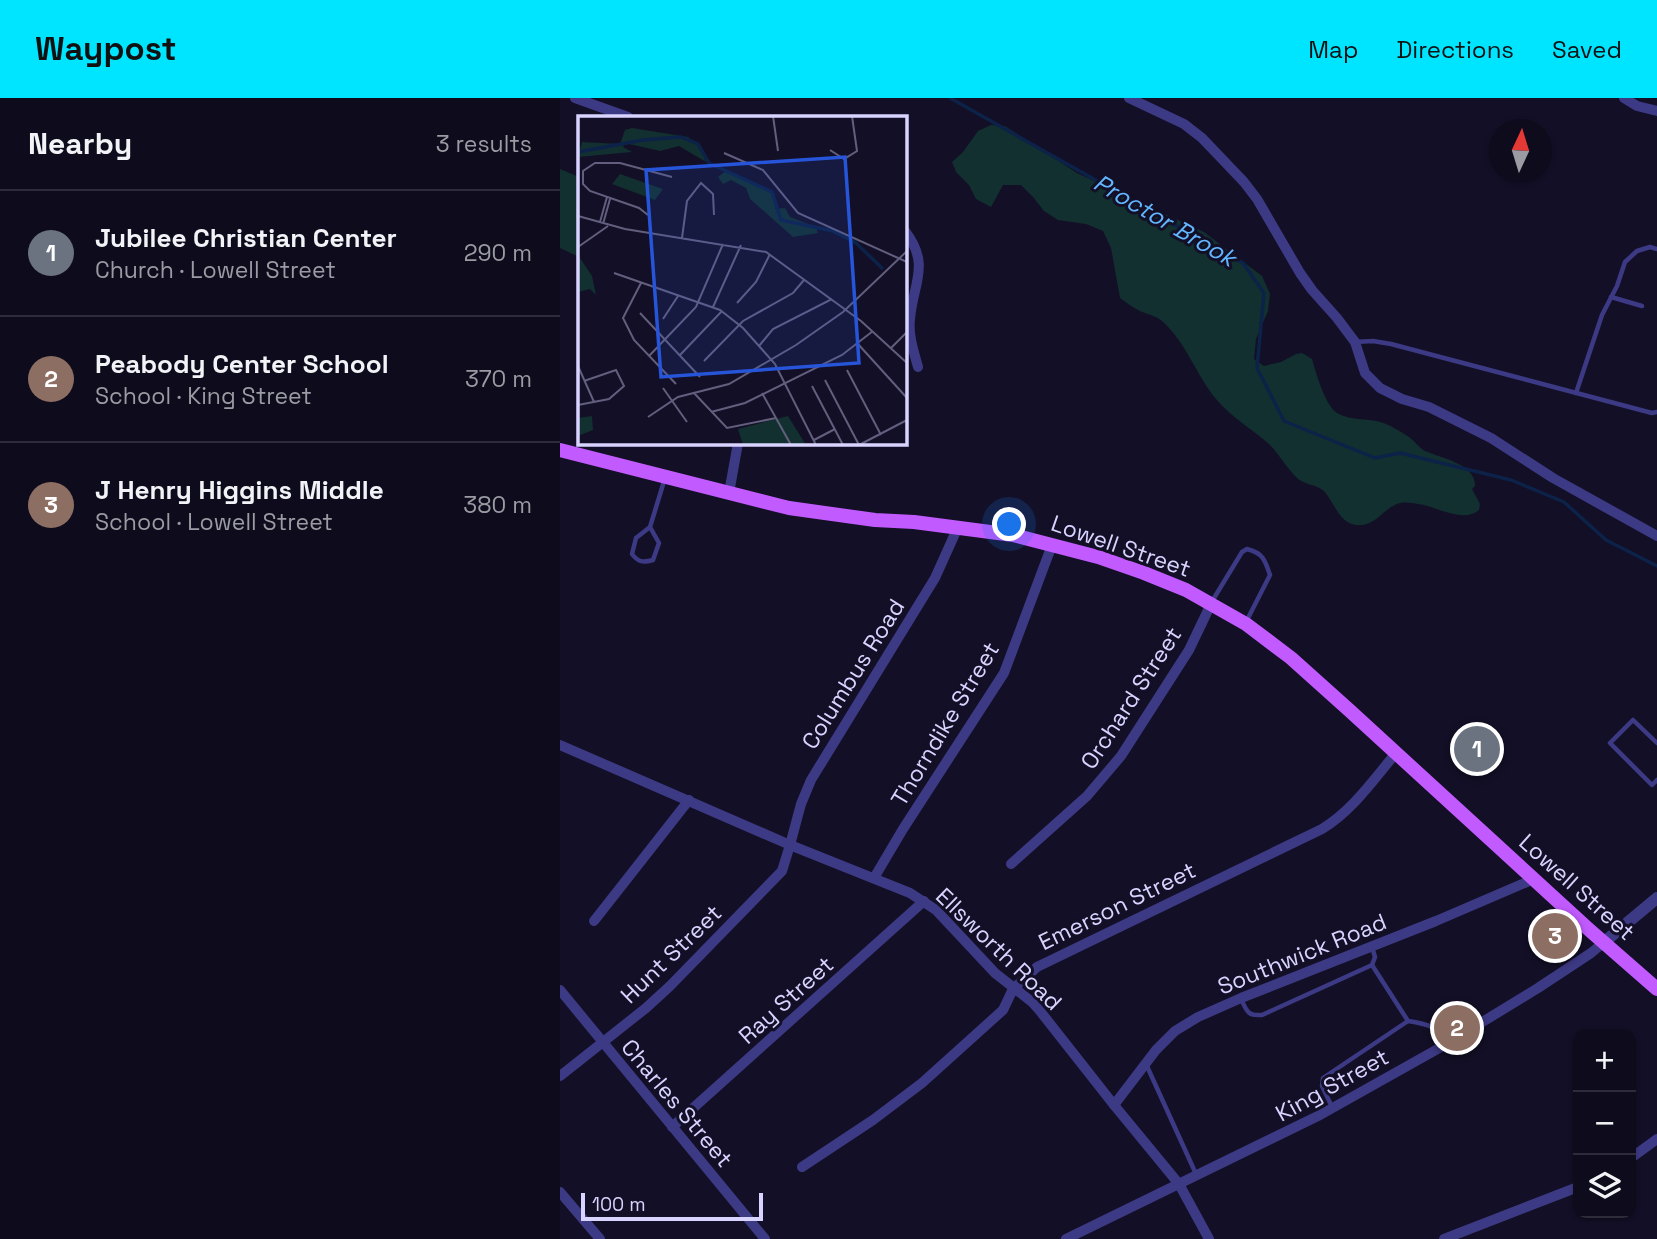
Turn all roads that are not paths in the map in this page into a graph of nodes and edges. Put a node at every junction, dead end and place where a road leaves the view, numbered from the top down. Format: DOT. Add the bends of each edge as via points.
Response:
graph roads {
  1 [pos="575,98"];
  2 [pos="1129,98"];
  3 [pos="1624,98"];
  4 [pos="1657,111"];
  5 [pos="625,116"];
  6 [pos="906,233"];
  7 [pos="1657,249"];
  8 [pos="1611,298"];
  9 [pos="1642,306"];
  10 [pos="1354,342"];
  11 [pos="918,368"];
  12 [pos="1576,393"];
  13 [pos="1657,412"];
  14 [pos="738,444"];
  15 [pos="560,450"];
  16 [pos="665,477"];
  17 [pos="729,493"];
  18 [pos="650,527"];
  19 [pos="958,527"];
  20 [pos="1657,536"];
  21 [pos="1052,545"];
  22 [pos="1211,604"];
  23 [pos="1246,624"];
  24 [pos="1657,743"];
  25 [pos="560,745"];
  26 [pos="1396,753"];
  27 [pos="1657,780"];
  28 [pos="689,800"];
  29 [pos="790,845"];
  30 [pos="1011,864"];
  31 [pos="874,878"];
  32 [pos="1534,879"];
  33 [pos="1657,898"];
  34 [pos="924,901"];
  35 [pos="594,920"];
  36 [pos="1604,943"];
  37 [pos="1372,947"];
  38 [pos="1372,965"];
  39 [pos="1013,989"];
  40 [pos="1657,989"];
  41 [pos="560,990"];
  42 [pos="1241,998"];
  43 [pos="1408,1021"];
  44 [pos="602,1042"];
  45 [pos="1449,1042"];
  46 [pos="1145,1064"];
  47 [pos="560,1076"];
  48 [pos="1114,1105"];
  49 [pos="1332,1108"];
  50 [pos="672,1127"];
  51 [pos="1657,1139"];
  52 [pos="1635,1155"];
  53 [pos="802,1167"];
  54 [pos="1197,1175"];
  55 [pos="1179,1184"];
  56 [pos="1573,1189"];
  57 [pos="560,1192"];
  58 [pos="600,1239"];
  59 [pos="765,1239"];
  60 [pos="1066,1239"];
  61 [pos="1209,1239"];
  62 [pos="1444,1239"];
  1 -- 5 [label="street"];
  2 -- 10 [label="street" via="1184,124 1244,182 1300,274"];
  3 -- 4 [label="street"];
  6 -- 11 [label="street" via="920,262 910,318"];
  7 -- 8 [label="lane" via="1637,251 1625,262"];
  8 -- 9 [label="lane"];
  8 -- 12 [label="lane"];
  10 -- 12 [label="lane" via="1391,344"];
  10 -- 20 [label="street" via="1365,373 1380,388 1491,438"];
  12 -- 13 [label="lane"];
  14 -- 17 [label="street"];
  15 -- 16 [label="main road, Lowell Street"];
  16 -- 17 [label="main road, Lowell Street"];
  16 -- 18 [label="lane"];
  17 -- 19 [label="main road, Lowell Street" via="807,511"];
  18 -- 18 [label="lane" via="659,543 653,560 636,560 632,554 636,538"];
  19 -- 21 [label="main road, Lowell Street"];
  19 -- 29 [label="street, Columbus Road" via="935,578 811,780"];
  21 -- 22 [label="main road, Lowell Street" via="1144,573"];
  21 -- 31 [label="street, Thorndike Street" via="1004,673"];
  22 -- 23 [label="main road, Lowell Street"];
  22 -- 23 [label="lane" via="1242,552 1257,552 1270,575"];
  22 -- 30 [label="street, Orchard Street" via="1189,650 1121,756 1087,796"];
  23 -- 26 [label="main road, Lowell Street" via="1291,658"];
  24 -- 27 [label="lane" via="1633,720 1610,743 1652,785"];
  25 -- 28 [label="street, Ellsworth Road"];
  26 -- 32 [label="main road, Lowell Street"];
  26 -- 39 [label="street, Emerson Street" via="1332,822 1037,967"];
  28 -- 29 [label="street, Ellsworth Road"];
  28 -- 35 [label="street"];
  29 -- 31 [label="street, Ellsworth Road"];
  29 -- 44 [label="street, Hunt Street" via="782,871 670,986"];
  31 -- 34 [label="street, Ellsworth Road"];
  32 -- 36 [label="main road, Lowell Street"];
  32 -- 37 [label="street, Southwick Road"];
  33 -- 36 [label="street"];
  34 -- 39 [label="street, Ellsworth Road"];
  34 -- 50 [label="street, Ray Street"];
  36 -- 40 [label="main road, Lowell Street"];
  36 -- 45 [label="street, King Street"];
  37 -- 38 [label="lane" via="1376,957"];
  37 -- 42 [label="street, Southwick Road"];
  38 -- 42 [label="lane" via="1262,1015 1248,1013"];
  38 -- 43 [label="lane"];
  39 -- 48 [label="street, Ellsworth Road" via="1040,1011"];
  39 -- 53 [label="street, Emerson Street" via="1003,1010 922,1083"];
  41 -- 44 [label="street, Charles Street"];
  42 -- 46 [label="street, Southwick Road" via="1175,1031"];
  43 -- 45 [label="lane" via="1441,1031"];
  43 -- 49 [label="lane" via="1323,1078"];
  44 -- 47 [label="street, Hunt Street"];
  44 -- 50 [label="street, Charles Street"];
  45 -- 49 [label="street, King Street"];
  46 -- 48 [label="street, Southwick Road"];
  46 -- 54 [label="lane"];
  48 -- 55 [label="street, Ellsworth Road"];
  49 -- 54 [label="street, King Street"];
  50 -- 59 [label="street, Charles Street"];
  51 -- 52 [label="street"];
  54 -- 55 [label="street, King Street"];
  55 -- 60 [label="street, King Street"];
  55 -- 61 [label="street, Ellsworth Road"];
  56 -- 62 [label="street"];
  57 -- 58 [label="street"];
}
